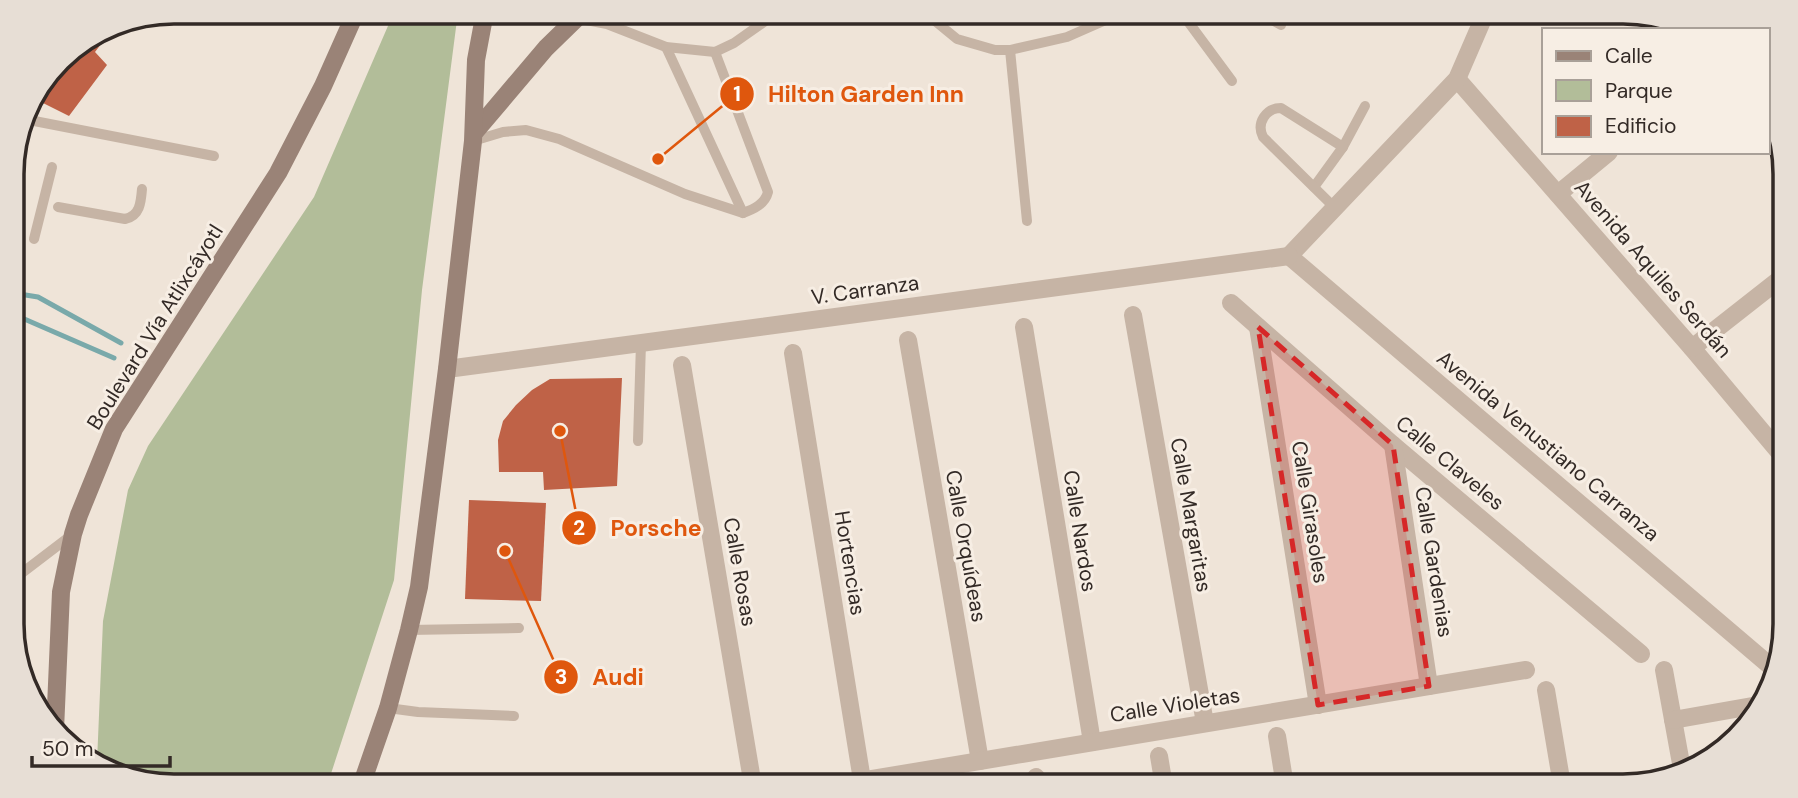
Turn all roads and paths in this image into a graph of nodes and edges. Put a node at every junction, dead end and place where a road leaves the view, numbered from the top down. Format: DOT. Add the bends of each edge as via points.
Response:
graph roads {
  1 [pos="940,24"];
  2 [pos="1096,24"];
  3 [pos="1190,24"];
  4 [pos="1481,24"];
  5 [pos="349,25"];
  6 [pos="483,25"];
  7 [pos="570,25"];
  8 [pos="611,25"];
  9 [pos="760,25"];
  10 [pos="666,47"];
  11 [pos="1010,50"];
  12 [pos="715,52"];
  13 [pos="1457,79"];
  14 [pos="1232,81"];
  15 [pos="1365,106"];
  16 [pos="35,121"];
  17 [pos="474,137"];
  18 [pos="1343,147"];
  19 [pos="1607,154"];
  20 [pos="214,156"];
  21 [pos="52,167"];
  22 [pos="1314,187"];
  23 [pos="142,189"];
  24 [pos="1558,194"];
  25 [pos="58,206"];
  26 [pos="1335,208"];
  27 [pos="743,213"];
  28 [pos="1027,221"];
  29 [pos="34,239"];
  30 [pos="1289,256"];
  31 [pos="1773,284"];
  32 [pos="1231,303"];
  33 [pos="1133,314"];
  34 [pos="1024,327"];
  35 [pos="1258,327"];
  36 [pos="908,340"];
  37 [pos="641,343"];
  38 [pos="1692,348"];
  39 [pos="793,353"];
  40 [pos="682,365"];
  41 [pos="447,369"];
  42 [pos="638,441"];
  43 [pos="1393,445"];
  44 [pos="1773,445"];
  45 [pos="73,534"];
  46 [pos="24,571"];
  47 [pos="519,628"];
  48 [pos="409,630"];
  49 [pos="1641,654"];
  50 [pos="1768,664"];
  51 [pos="1526,670"];
  52 [pos="1664,670"];
  53 [pos="1429,686"];
  54 [pos="1546,691"];
  55 [pos="1318,705"];
  56 [pos="1748,707"];
  57 [pos="388,708"];
  58 [pos="56,716"];
  59 [pos="514,716"];
  60 [pos="1673,720"];
  61 [pos="1205,723"];
  62 [pos="1277,736"];
  63 [pos="1092,742"];
  64 [pos="1159,756"];
  65 [pos="980,761"];
  66 [pos="1681,762"];
  67 [pos="1162,773"];
  68 [pos="1283,773"];
  69 [pos="1560,773"];
  70 [pos="365,774"];
  71 [pos="751,774"];
  72 [pos="861,774"];
  73 [pos="902,774"];
  1 -- 11 [label="lane" via="957,39"];
  2 -- 11 [label="lane" via="1067,37"];
  3 -- 14 [label="lane"];
  4 -- 13 [label="street"];
  5 -- 45 [label="main road, Boulevard Vía Atlixcáyotl" via="278,173 114,429"];
  6 -- 17 [label="main road" via="476,60"];
  7 -- 17 [label="main road"];
  8 -- 10 [label="lane"];
  9 -- 12 [label="lane"];
  10 -- 12 [label="lane"];
  10 -- 27 [label="lane"];
  11 -- 28 [label="lane"];
  12 -- 27 [label="lane" via="768,192 763,203"];
  13 -- 24 [label="street, Avenida Aquiles Serdán"];
  13 -- 26 [label="street"];
  15 -- 18 [label="lane"];
  16 -- 20 [label="lane"];
  17 -- 27 [label="lane" via="526,130 559,139 685,194"];
  17 -- 41 [label="main road"];
  18 -- 22 [label="lane"];
  18 -- 22 [label="lane" via="1282,108 1270,110 1260,123 1263,136"];
  19 -- 24 [label="street"];
  21 -- 29 [label="lane"];
  22 -- 26 [label="lane"];
  23 -- 25 [label="lane" via="141,203 132,218"];
  24 -- 38 [label="street, Avenida Aquiles Serdán"];
  26 -- 30 [label="street"];
  30 -- 37 [label="street, V. Carranza"];
  30 -- 50 [label="street, Avenida Venustiano Carranza"];
  31 -- 38 [label="street"];
  32 -- 35 [label="street, Calle Claveles"];
  33 -- 61 [label="street, Calle Margaritas"];
  34 -- 63 [label="street, Calle Nardos"];
  35 -- 43 [label="street, Calle Claveles"];
  35 -- 55 [label="street, Calle Girasoles"];
  36 -- 65 [label="street, Calle Orquídeas"];
  37 -- 41 [label="street, V. Carranza"];
  37 -- 42 [label="lane"];
  38 -- 44 [label="street, Avenida Aquiles Serdán"];
  39 -- 72 [label="street, Hortencias"];
  40 -- 71 [label="street, Calle Rosas"];
  41 -- 48 [label="main road" via="419,587"];
  43 -- 49 [label="street, Calle Claveles"];
  43 -- 53 [label="street, Calle Gardenias"];
  45 -- 46 [label="lane"];
  45 -- 58 [label="main road, Boulevard Vía Atlixcáyotl" via="61,592"];
  47 -- 48 [label="lane"];
  48 -- 57 [label="main road"];
  51 -- 53 [label="street, Calle Violetas"];
  52 -- 60 [label="street"];
  53 -- 55 [label="street, Calle Violetas"];
  54 -- 69 [label="street"];
  55 -- 61 [label="street, Calle Violetas"];
  56 -- 60 [label="street"];
  57 -- 59 [label="lane"];
  57 -- 70 [label="main road"];
  60 -- 66 [label="street"];
  61 -- 63 [label="street, Calle Violetas"];
  62 -- 68 [label="street"];
  63 -- 65 [label="street, Calle Violetas"];
  64 -- 67 [label="street"];
  65 -- 73 [label="street, Calle Violetas"];
}
